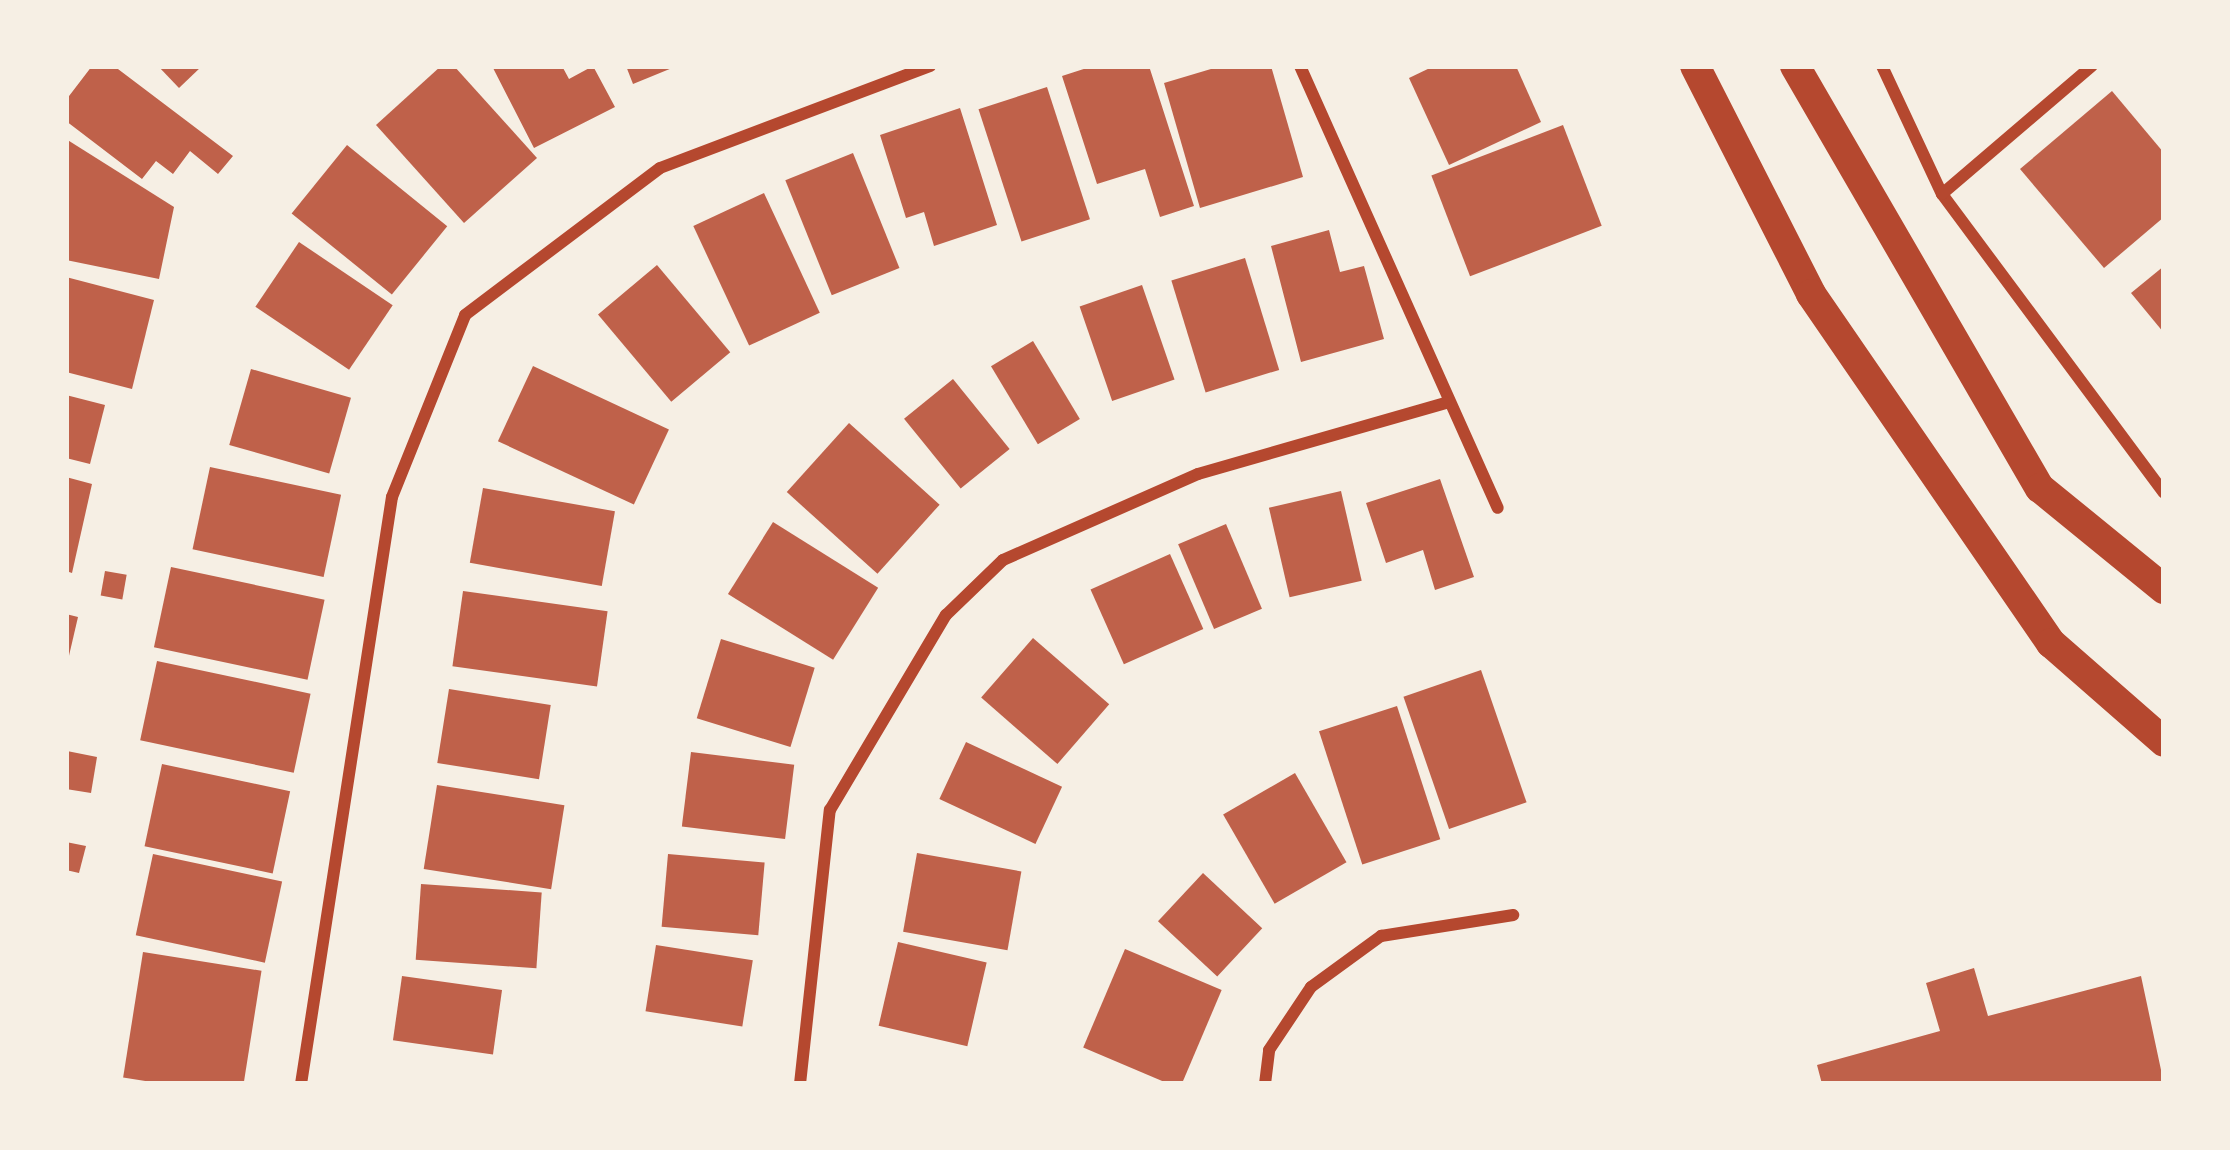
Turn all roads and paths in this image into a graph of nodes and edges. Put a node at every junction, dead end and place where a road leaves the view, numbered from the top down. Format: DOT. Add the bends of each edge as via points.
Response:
graph roads {
  1 [pos="930,66"];
  2 [pos="1300,66"];
  3 [pos="1695,66"];
  4 [pos="1795,66"];
  5 [pos="1882,66"];
  6 [pos="2092,66"];
  7 [pos="1942,194"];
  8 [pos="1446,403"];
  9 [pos="2164,493"];
  10 [pos="1498,508"];
  11 [pos="2164,589"];
  12 [pos="2164,742"];
  13 [pos="1513,915"];
  14 [pos="301,1084"];
  15 [pos="800,1084"];
  16 [pos="1265,1084"];
  1 -- 14 [label="street" via="660,168 465,315 392,496"];
  2 -- 8 [label="street"];
  3 -- 12 [label="main road" via="1811,294 2051,643"];
  4 -- 11 [label="main road" via="2041,488"];
  5 -- 7 [label="street"];
  6 -- 7 [label="street"];
  7 -- 9 [label="street"];
  8 -- 10 [label="street"];
  8 -- 15 [label="street" via="1198,474 1003,560 946,615 830,810"];
  13 -- 16 [label="street" via="1381,936 1311,987 1270,1050"];
}
